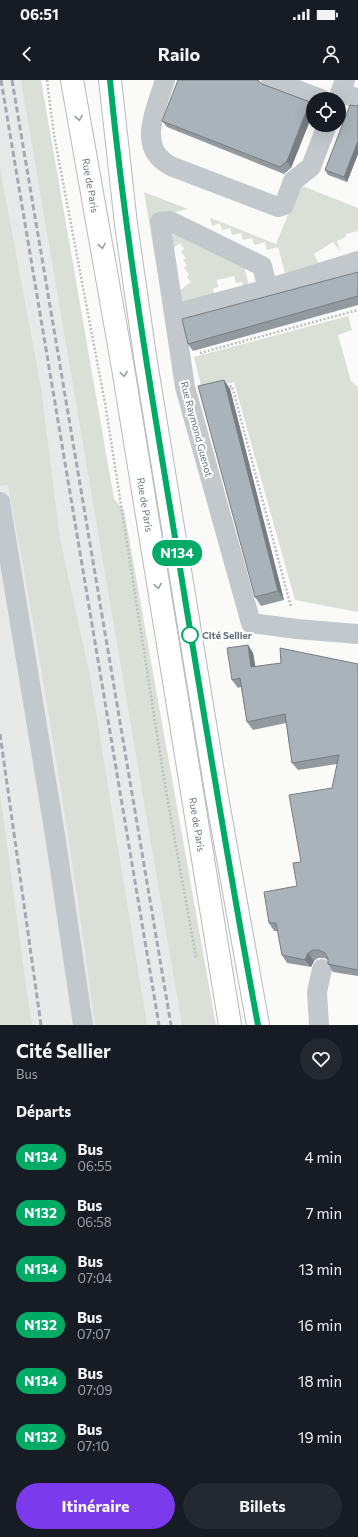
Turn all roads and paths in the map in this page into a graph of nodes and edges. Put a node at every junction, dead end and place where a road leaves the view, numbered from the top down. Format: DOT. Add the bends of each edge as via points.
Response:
graph roads {
  1 [pos="47,80"];
  2 [pos="72,80"];
  3 [pos="110,80"];
  4 [pos="165,80"];
  5 [pos="271,80"];
  6 [pos="306,93"];
  7 [pos="324,132"];
  8 [pos="358,261"];
  9 [pos="268,289"];
  10 [pos="358,310"];
  11 [pos="174,314"];
  12 [pos="180,359"];
  13 [pos="224,388"];
  14 [pos="0,502"];
  15 [pos="297,629"];
  16 [pos="358,634"];
  17 [pos="196,960"];
  18 [pos="322,969"];
  19 [pos="83,1025"];
  20 [pos="230,1025"];
  21 [pos="258,1025"];
  22 [pos="319,1025"];
  1 -- 17 [label="path" via="54,135 105,403 164,783"];
  2 -- 20 [label="main road, Rue de Paris, one-way" via="123,368"];
  3 -- 21 [label="main road" via="126,224 145,356 217,797"];
  4 -- 7 [label="street" via="151,126 154,149 162,160 173,167 278,207 284,205 293,181 311,167"];
  5 -- 6 [label="street"];
  8 -- 9 [label="street"];
  9 -- 11 [label="street"];
  9 -- 11 [label="street, Rue Raymond Guenot" via="262,266 170,221 160,222"];
  10 -- 12 [label="path"];
  11 -- 12 [label="street, Rue Raymond Guenot"];
  12 -- 15 [label="street, Rue Raymond Guenot" via="185,387 251,623"];
  13 -- 15 [label="path" via="232,386"];
  14 -- 19 [label="street" via="55,835"];
  15 -- 16 [label="street, Rue Raymond Guenot"];
  18 -- 22 [label="street" via="317,992"];
}
